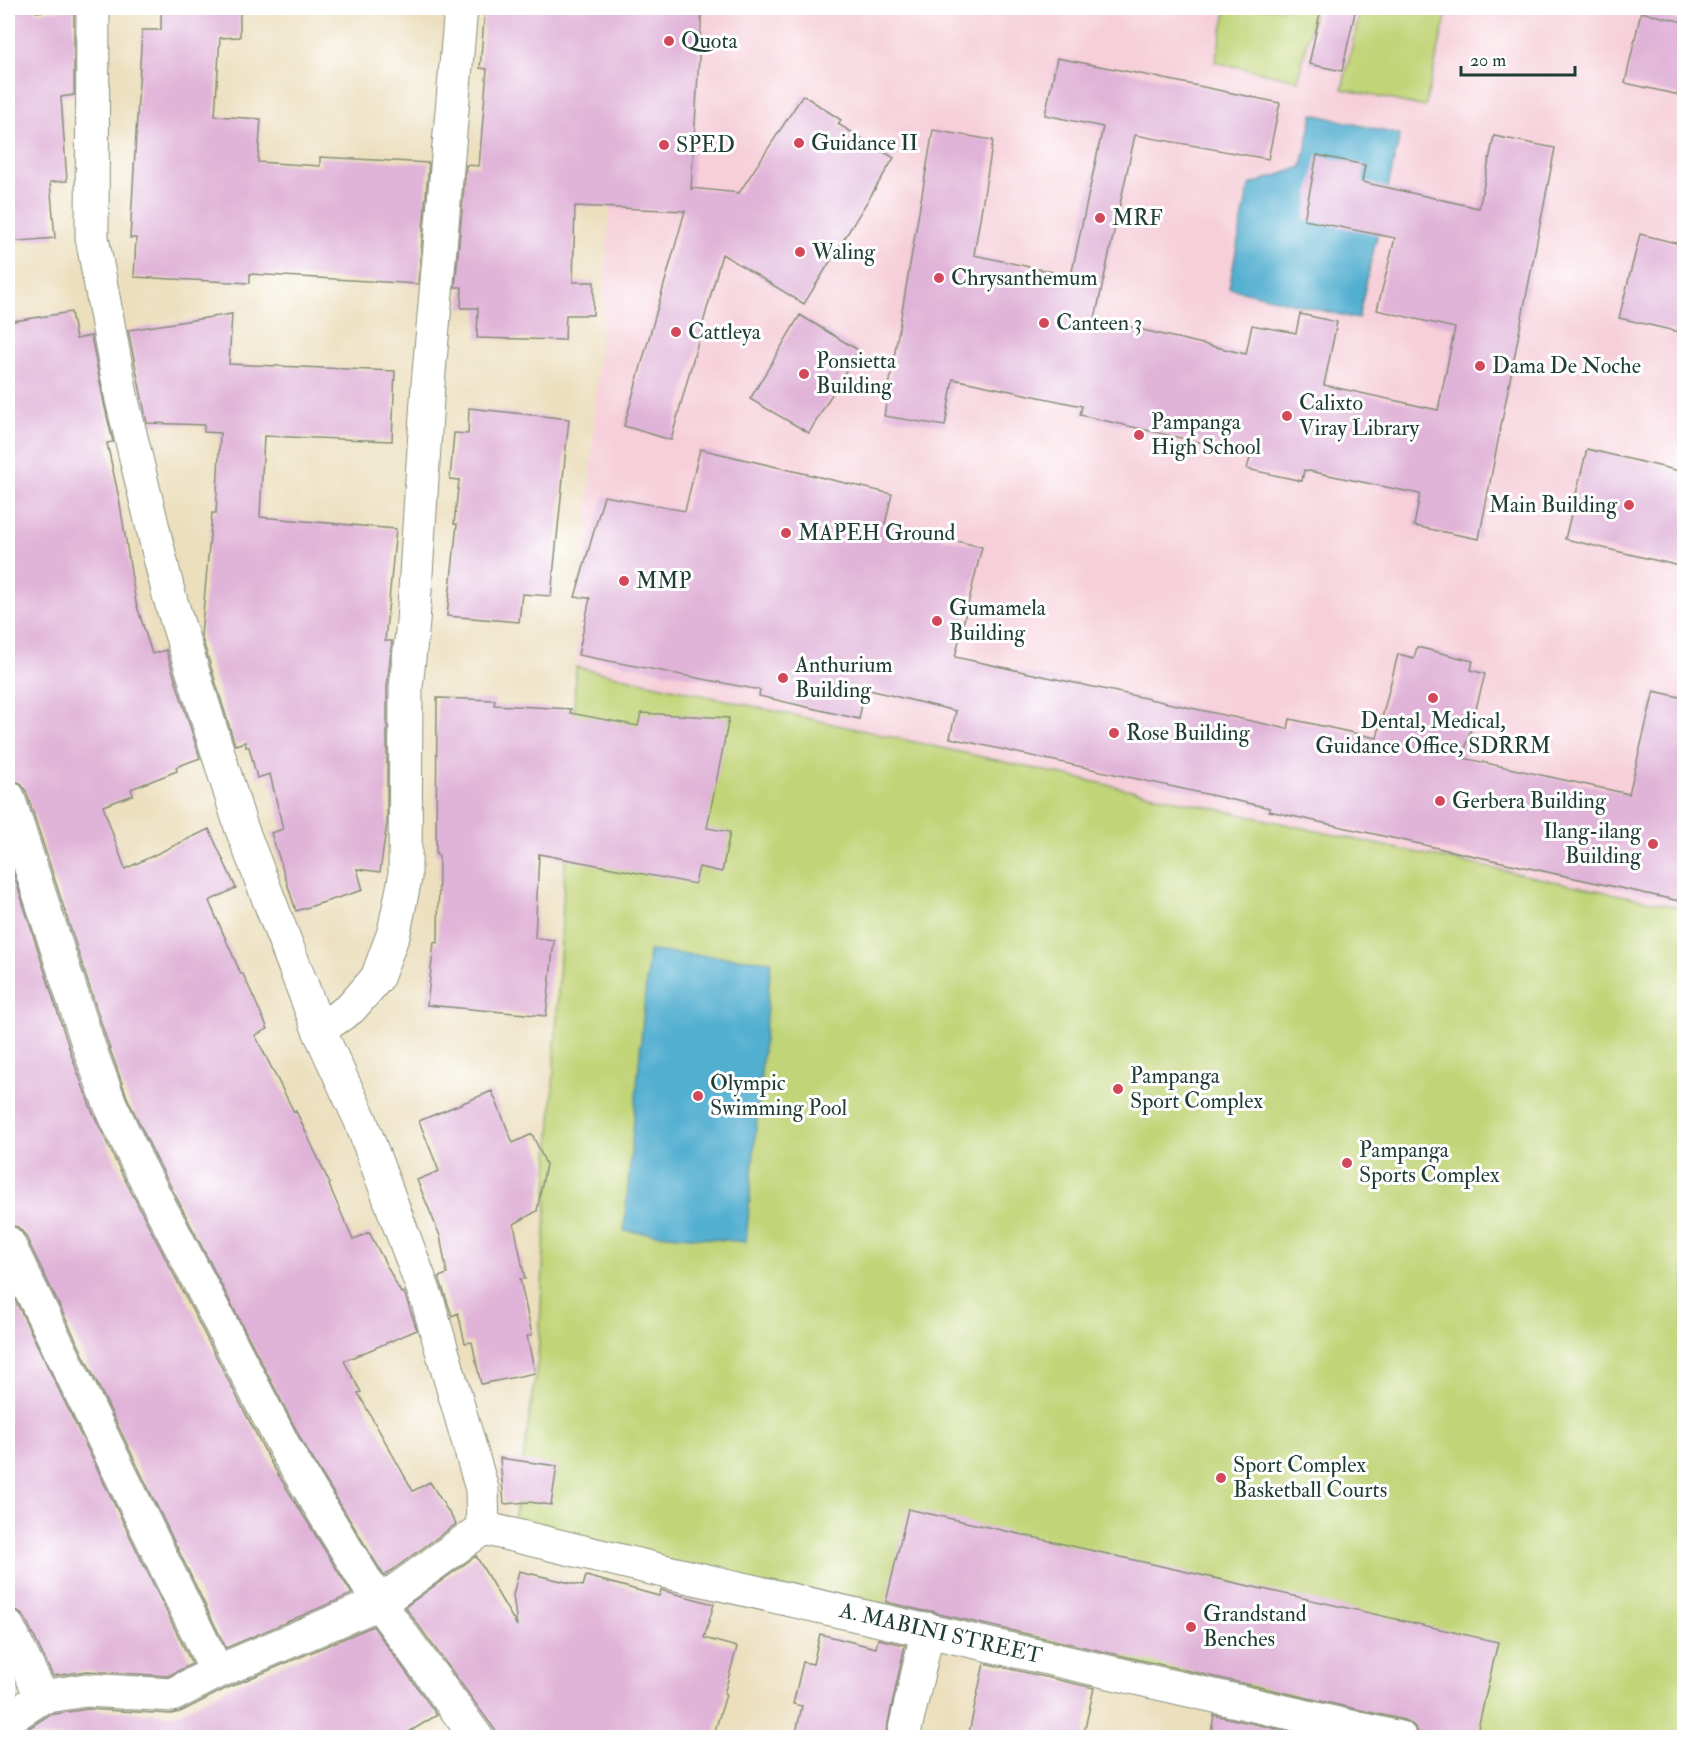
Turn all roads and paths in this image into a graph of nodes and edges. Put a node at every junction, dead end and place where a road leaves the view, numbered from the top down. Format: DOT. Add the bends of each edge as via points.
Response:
graph roads {
  1 [pos="93,8"];
  2 [pos="461,8"];
  3 [pos="8,797"];
  4 [pos="319,1030"];
  5 [pos="8,1243"];
  6 [pos="483,1528"];
  7 [pos="379,1603"];
  8 [pos="8,1627"];
  9 [pos="928,1629"];
  10 [pos="217,1672"];
  11 [pos="42,1696"];
  12 [pos="8,1719"];
  13 [pos="1285,1725"];
  14 [pos="477,1737"];
  15 [pos="903,1737"];
  16 [pos="1400,1737"];
  1 -- 4 [label="street" via="92,237 122,400 169,595 242,827"];
  2 -- 4 [label="street" via="406,687 405,879 394,932 377,978 351,1008"];
  3 -- 7 [label="street" via="110,1104 288,1454"];
  4 -- 6 [label="street" via="360,1119 428,1302 482,1489"];
  5 -- 10 [label="street"];
  6 -- 7 [label="street"];
  6 -- 9 [label="street, A. MABINI STREET"];
  7 -- 10 [label="street"];
  7 -- 14 [label="street"];
  8 -- 11 [label="street"];
  9 -- 13 [label="street, A. MABINI STREET"];
  9 -- 15 [label="street"];
  10 -- 11 [label="street" via="172,1695 86,1690"];
  11 -- 12 [label="street"];
  13 -- 16 [label="street, A. MABINI STREET"];
}
